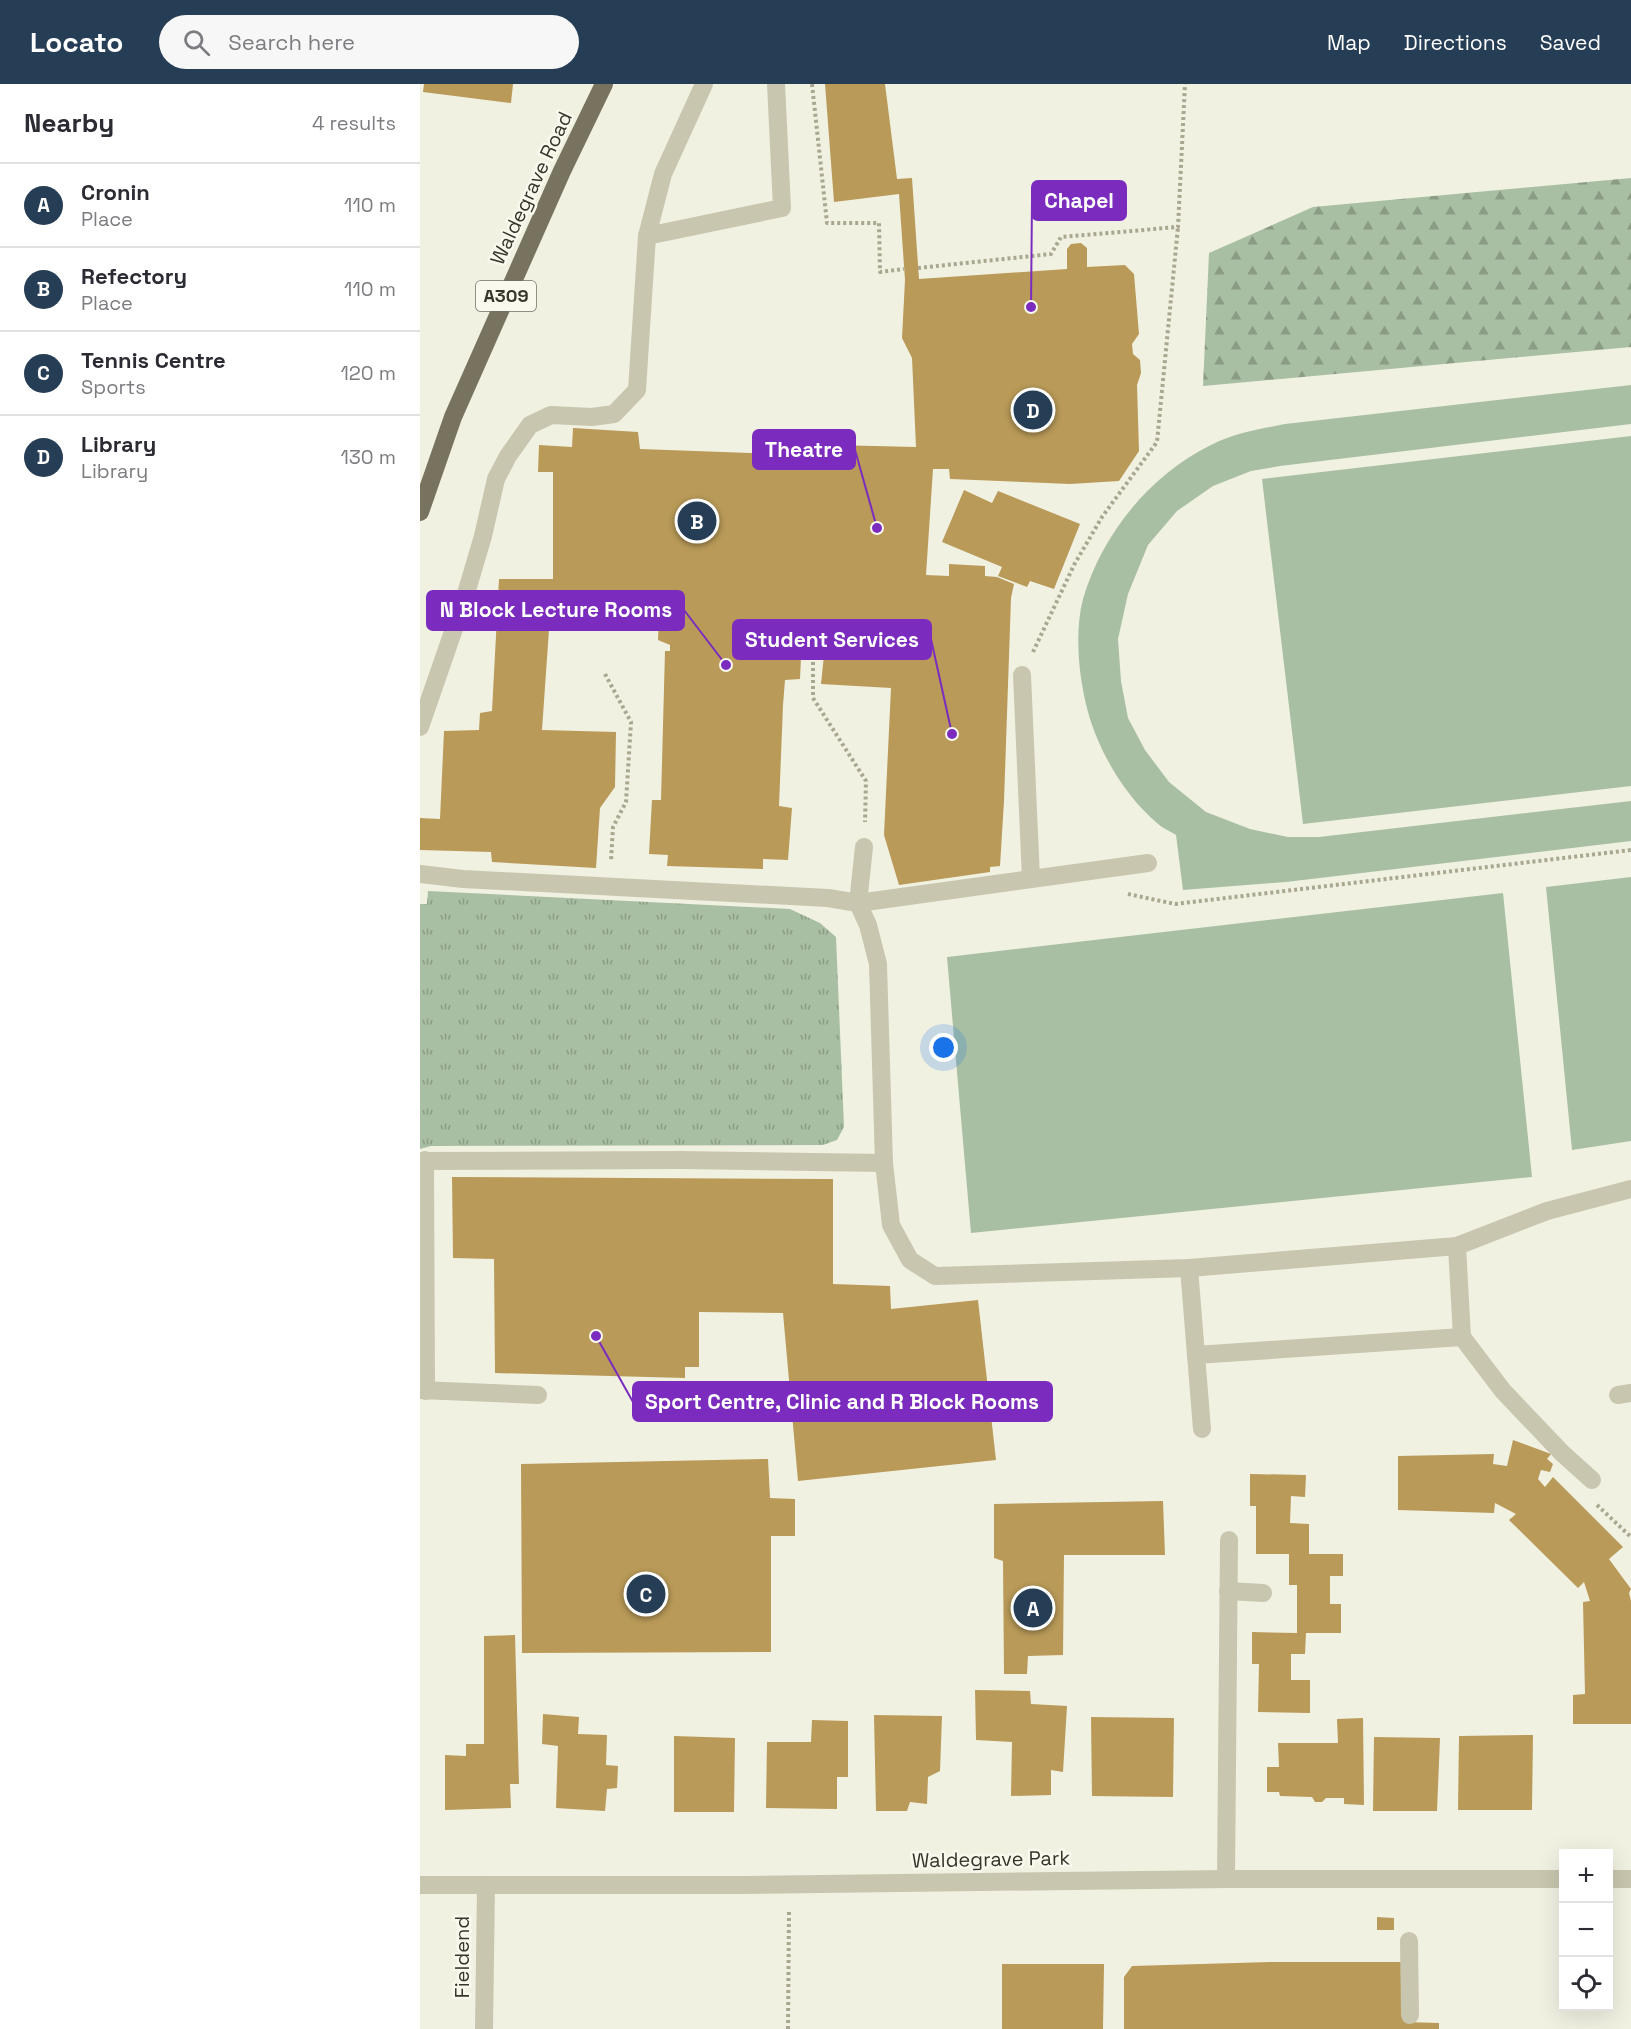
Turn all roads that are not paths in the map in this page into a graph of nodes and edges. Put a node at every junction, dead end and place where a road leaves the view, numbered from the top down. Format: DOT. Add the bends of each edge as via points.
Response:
graph roads {
  1 [pos="604,84"];
  2 [pos="704,84"];
  3 [pos="776,84"];
  4 [pos="646,236"];
  5 [pos="420,512"];
  6 [pos="1022,675"];
  7 [pos="420,727"];
  8 [pos="864,847"];
  9 [pos="1148,863"];
  10 [pos="420,874"];
  11 [pos="1031,879"];
  12 [pos="858,903"];
  13 [pos="422,1161"];
  14 [pos="884,1163"];
  15 [pos="1631,1189"];
  16 [pos="1457,1246"];
  17 [pos="1189,1268"];
  18 [pos="1462,1337"];
  19 [pos="1196,1355"];
  20 [pos="423,1390"];
  21 [pos="538,1395"];
  22 [pos="1202,1429"];
  23 [pos="1592,1480"];
  24 [pos="1229,1540"];
  25 [pos="1228,1591"];
  26 [pos="1263,1593"];
  27 [pos="1226,1879"];
  28 [pos="1559,1879"];
  29 [pos="1613,1879"];
  30 [pos="1631,1879"];
  31 [pos="420,1885"];
  32 [pos="486,1886"];
  33 [pos="1409,1941"];
  34 [pos="1410,2015"];
  35 [pos="484,2029"];
  1 -- 5 [label="main road, Waldegrave Road / A309" via="453,417"];
  2 -- 4 [label="street" via="663,174"];
  3 -- 4 [label="street" via="782,208"];
  4 -- 7 [label="street" via="637,390 614,414 551,415 530,425 508,456 496,479 468,587"];
  6 -- 11 [label="street"];
  8 -- 12 [label="street"];
  9 -- 11 [label="street"];
  10 -- 12 [label="street" via="828,898"];
  11 -- 12 [label="street"];
  12 -- 14 [label="street" via="878,964"];
  13 -- 14 [label="street"];
  13 -- 20 [label="street"];
  14 -- 17 [label="street" via="891,1225 910,1260 935,1276"];
  15 -- 16 [label="street" via="1547,1211"];
  16 -- 17 [label="street"];
  16 -- 18 [label="street"];
  17 -- 19 [label="street"];
  18 -- 19 [label="street"];
  18 -- 23 [label="street" via="1503,1391"];
  19 -- 22 [label="street"];
  20 -- 21 [label="street"];
  24 -- 25 [label="street"];
  25 -- 26 [label="street"];
  25 -- 27 [label="street"];
  27 -- 28 [label="street, Waldegrave Park"];
  27 -- 32 [label="street, Waldegrave Park"];
  29 -- 30 [label="street"];
  31 -- 32 [label="street, Waldegrave Park"];
  32 -- 35 [label="street, Fieldend"];
  33 -- 34 [label="street"];
}
